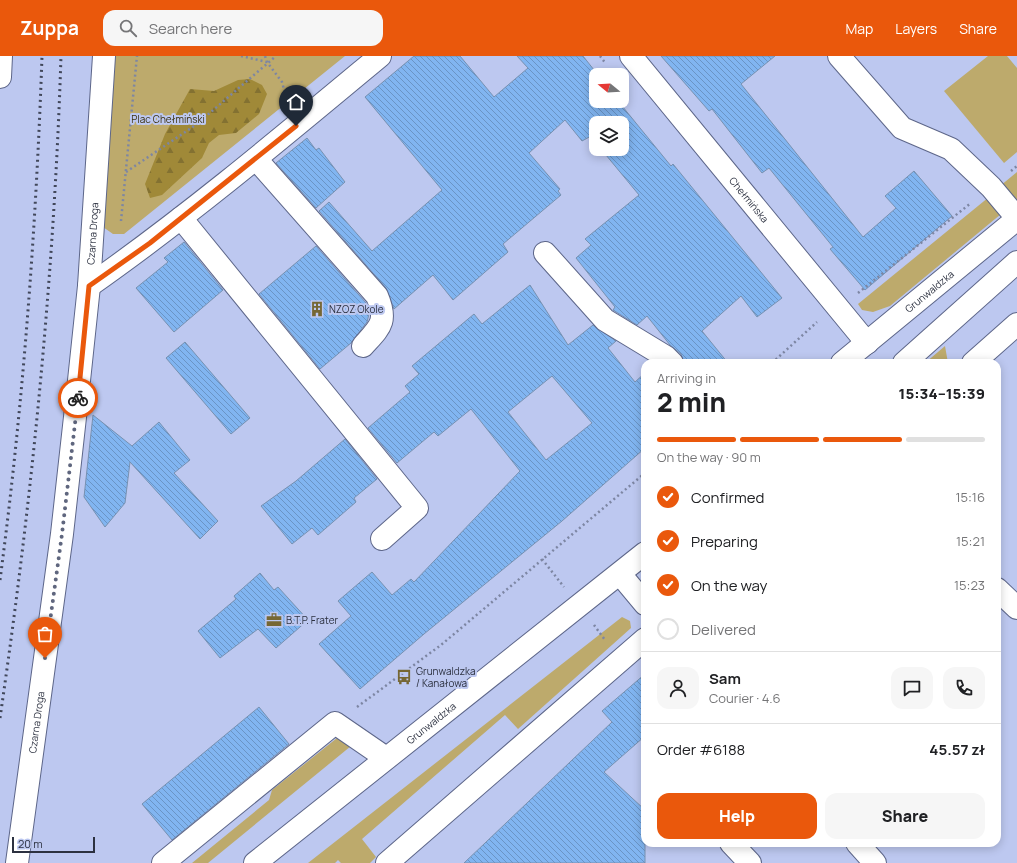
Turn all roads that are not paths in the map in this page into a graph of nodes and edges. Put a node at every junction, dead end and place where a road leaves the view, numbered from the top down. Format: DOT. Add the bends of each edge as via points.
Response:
graph roads {
  1 [pos="1,56"];
  2 [pos="104,56"];
  3 [pos="380,56"];
  4 [pos="631,56"];
  5 [pos="839,56"];
  6 [pos="0,77"];
  7 [pos="256,159"];
  8 [pos="181,218"];
  9 [pos="1017,219"];
  10 [pos="545,254"];
  11 [pos="1017,262"];
  12 [pos="89,286"];
  13 [pos="1017,324"];
  14 [pos="867,343"];
  15 [pos="363,346"];
  16 [pos="668,359"];
  17 [pos="847,359"];
  18 [pos="908,359"];
  19 [pos="978,359"];
  20 [pos="382,539"];
  21 [pos="641,556"];
  22 [pos="620,574"];
  23 [pos="1001,593"];
  24 [pos="641,599"];
  25 [pos="1017,608"];
  26 [pos="641,642"];
  27 [pos="386,758"];
  28 [pos="735,847"];
  29 [pos="861,847"];
  30 [pos="17,863"];
  31 [pos="163,863"];
  32 [pos="255,863"];
  33 [pos="387,863"];
  34 [pos="750,863"];
  35 [pos="875,863"];
  1 -- 6 [label="street"];
  2 -- 12 [label="street, Czarna Droga"];
  3 -- 7 [label="street"];
  4 -- 14 [label="street, Chełmińska"];
  5 -- 9 [label="street" via="902,128 951,149 991,187"];
  7 -- 8 [label="street"];
  7 -- 15 [label="street" via="377,296 383,310 380,327"];
  8 -- 12 [label="street"];
  8 -- 20 [label="street" via="417,508"];
  9 -- 14 [label="street, Grunwaldzka"];
  10 -- 16 [label="street" via="605,320"];
  11 -- 18 [label="street"];
  12 -- 30 [label="street, Czarna Droga" via="62,534"];
  13 -- 19 [label="street"];
  14 -- 17 [label="street, Grunwaldzka"];
  21 -- 22 [label="street, Grunwaldzka"];
  22 -- 24 [label="street"];
  22 -- 27 [label="street, Grunwaldzka"];
  23 -- 25 [label="street"];
  26 -- 33 [label="street"];
  27 -- 31 [label="street" via="335,723"];
  27 -- 32 [label="street, Grunwaldzka"];
  28 -- 34 [label="street"];
  29 -- 35 [label="street"];
}
